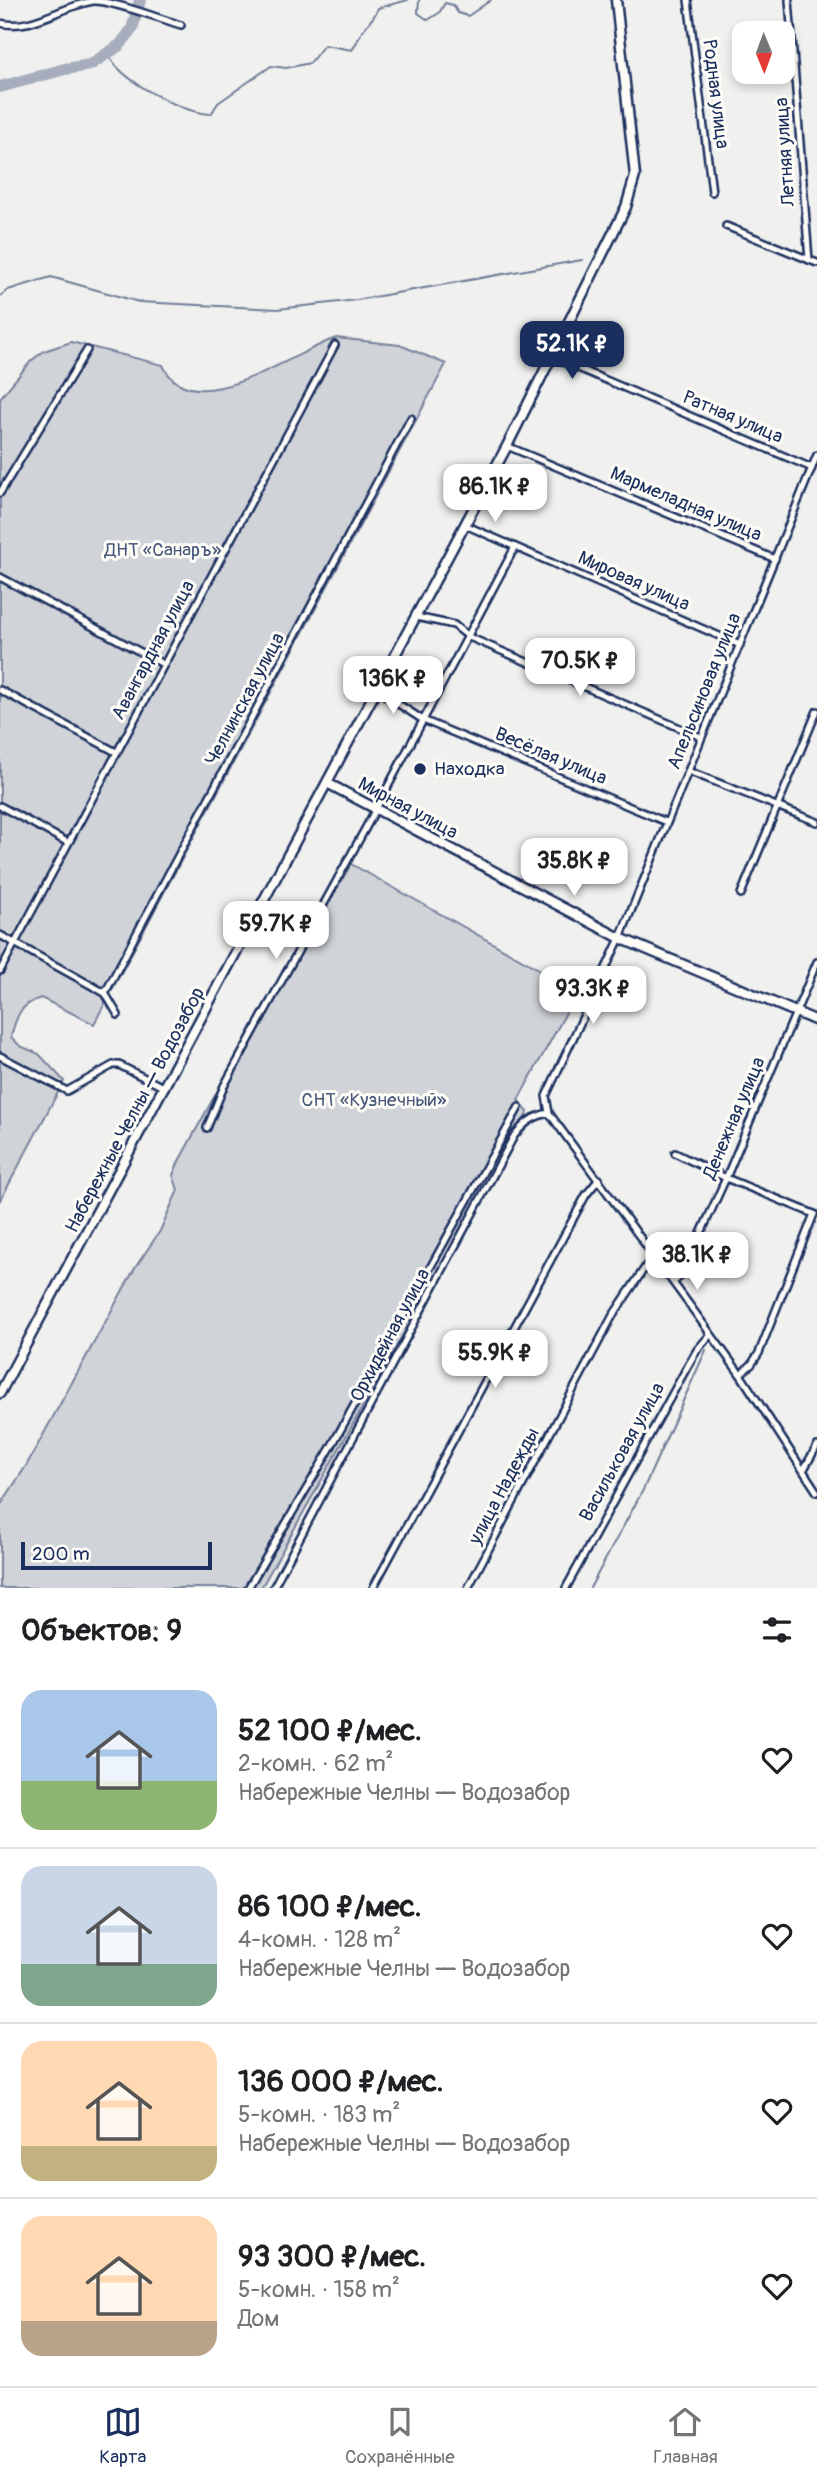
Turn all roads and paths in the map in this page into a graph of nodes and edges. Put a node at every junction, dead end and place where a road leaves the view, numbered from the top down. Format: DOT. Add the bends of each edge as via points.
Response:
graph roads {
  1 [pos="616,0"];
  2 [pos="688,0"];
  3 [pos="789,0"];
  4 [pos="0,23"];
  5 [pos="181,25"];
  6 [pos="712,192"];
  7 [pos="726,226"];
  8 [pos="809,260"];
  9 [pos="817,263"];
  10 [pos="335,345"];
  11 [pos="87,350"];
  12 [pos="552,357"];
  13 [pos="411,418"];
  14 [pos="507,446"];
  15 [pos="817,455"];
  16 [pos="812,468"];
  17 [pos="0,493"];
  18 [pos="465,525"];
  19 [pos="515,547"];
  20 [pos="775,559"];
  21 [pos="0,577"];
  22 [pos="416,617"];
  23 [pos="468,637"];
  24 [pos="740,645"];
  25 [pos="163,664"];
  26 [pos="0,690"];
  27 [pos="377,690"];
  28 [pos="817,710"];
  29 [pos="423,720"];
  30 [pos="701,737"];
  31 [pos="116,752"];
  32 [pos="688,771"];
  33 [pos="327,783"];
  34 [pos="0,806"];
  35 [pos="776,806"];
  36 [pos="376,809"];
  37 [pos="666,822"];
  38 [pos="817,822"];
  39 [pos="67,842"];
  40 [pos="741,894"];
  41 [pos="0,935"];
  42 [pos="620,938"];
  43 [pos="15,943"];
  44 [pos="817,962"];
  45 [pos="0,971"];
  46 [pos="105,993"];
  47 [pos="796,1012"];
  48 [pos="118,1015"];
  49 [pos="817,1021"];
  50 [pos="0,1056"];
  51 [pos="165,1088"];
  52 [pos="519,1107"];
  53 [pos="550,1113"];
  54 [pos="207,1128"];
  55 [pos="675,1153"];
  56 [pos="599,1178"];
  57 [pos="726,1178"];
  58 [pos="816,1215"];
  59 [pos="654,1254"];
  60 [pos="674,1282"];
  61 [pos="710,1335"];
  62 [pos="740,1374"];
  63 [pos="0,1393"];
  64 [pos="817,1446"];
  65 [pos="804,1469"];
  66 [pos="817,1492"];
  67 [pos="248,1588"];
  68 [pos="273,1588"];
  69 [pos="373,1588"];
  70 [pos="468,1588"];
  71 [pos="566,1588"];
  1 -- 12 [label="main road, Набережные Челны — Водозабор" via="635,176 626,207"];
  2 -- 6 [label="street, Родная улица"];
  3 -- 8 [label="street, Летняя улица"];
  4 -- 5 [label="street" via="31,23 95,0"];
  7 -- 8 [label="street"];
  8 -- 9 [label="street"];
  10 -- 25 [label="street, Авангардная улица"];
  11 -- 17 [label="street"];
  12 -- 14 [label="main road, Набережные Челны — Водозабор"];
  12 -- 16 [label="street, Ратная улица"];
  13 -- 46 [label="street, Челнинская улица"];
  14 -- 18 [label="main road, Набережные Челны — Водозабор"];
  14 -- 20 [label="street, Мармеладная улица"];
  15 -- 16 [label="street, Апельсиновая улица"];
  16 -- 20 [label="street, Апельсиновая улица"];
  18 -- 19 [label="street, Мировая улица"];
  18 -- 22 [label="main road, Набережные Челны — Водозабор"];
  19 -- 23 [label="street"];
  19 -- 24 [label="street, Мировая улица"];
  20 -- 24 [label="street, Апельсиновая улица"];
  21 -- 25 [label="street"];
  22 -- 23 [label="street" via="454,625"];
  22 -- 27 [label="main road, Набережные Челны — Водозабор"];
  23 -- 29 [label="street"];
  23 -- 30 [label="street"];
  24 -- 30 [label="street, Апельсиновая улица"];
  25 -- 31 [label="street, Авангардная улица"];
  26 -- 31 [label="street"];
  27 -- 29 [label="street, Весёлая улица"];
  27 -- 33 [label="main road, Набережные Челны — Водозабор"];
  28 -- 35 [label="street"];
  29 -- 36 [label="street"];
  29 -- 37 [label="street, Весёлая улица"];
  30 -- 32 [label="street, Апельсиновая улица"];
  31 -- 39 [label="street, Авангардная улица"];
  32 -- 35 [label="street"];
  32 -- 37 [label="street, Апельсиновая улица"];
  33 -- 36 [label="main road, Мирная улица"];
  33 -- 51 [label="main road, Набережные Челны — Водозабор"];
  34 -- 39 [label="street"];
  35 -- 38 [label="street"];
  35 -- 40 [label="street"];
  36 -- 42 [label="main road, Мирная улица"];
  36 -- 54 [label="street" via="234,1066"];
  37 -- 42 [label="street, Апельсиновая улица"];
  39 -- 43 [label="street, Авангардная улица"];
  41 -- 43 [label="street"];
  42 -- 47 [label="main road, Мирная улица"];
  42 -- 53 [label="street, Апельсиновая улица" via="546,1096"];
  43 -- 45 [label="street, Авангардная улица"];
  43 -- 46 [label="street"];
  44 -- 47 [label="street, Денежная улица"];
  46 -- 48 [label="street"];
  47 -- 49 [label="main road, Мирная улица"];
  47 -- 57 [label="street, Денежная улица"];
  50 -- 51 [label="street" via="67,1091 113,1065"];
  51 -- 63 [label="main road, Набережные Челны — Водозабор"];
  52 -- 67 [label="street"];
  53 -- 56 [label="street"];
  53 -- 68 [label="street, Орхидейная улица" via="537,1115 514,1136"];
  55 -- 57 [label="street"];
  56 -- 59 [label="street"];
  56 -- 69 [label="street"];
  57 -- 58 [label="street"];
  57 -- 60 [label="street, Денежная улица" via="683,1273"];
  58 -- 62 [label="street" via="759,1353"];
  59 -- 60 [label="street"];
  59 -- 70 [label="street, улица Надежды" via="612,1317"];
  60 -- 61 [label="street"];
  61 -- 62 [label="street"];
  61 -- 71 [label="street, Васильковая улица" via="686,1369"];
  62 -- 65 [label="street"];
  64 -- 65 [label="street"];
  65 -- 66 [label="street"];
}
